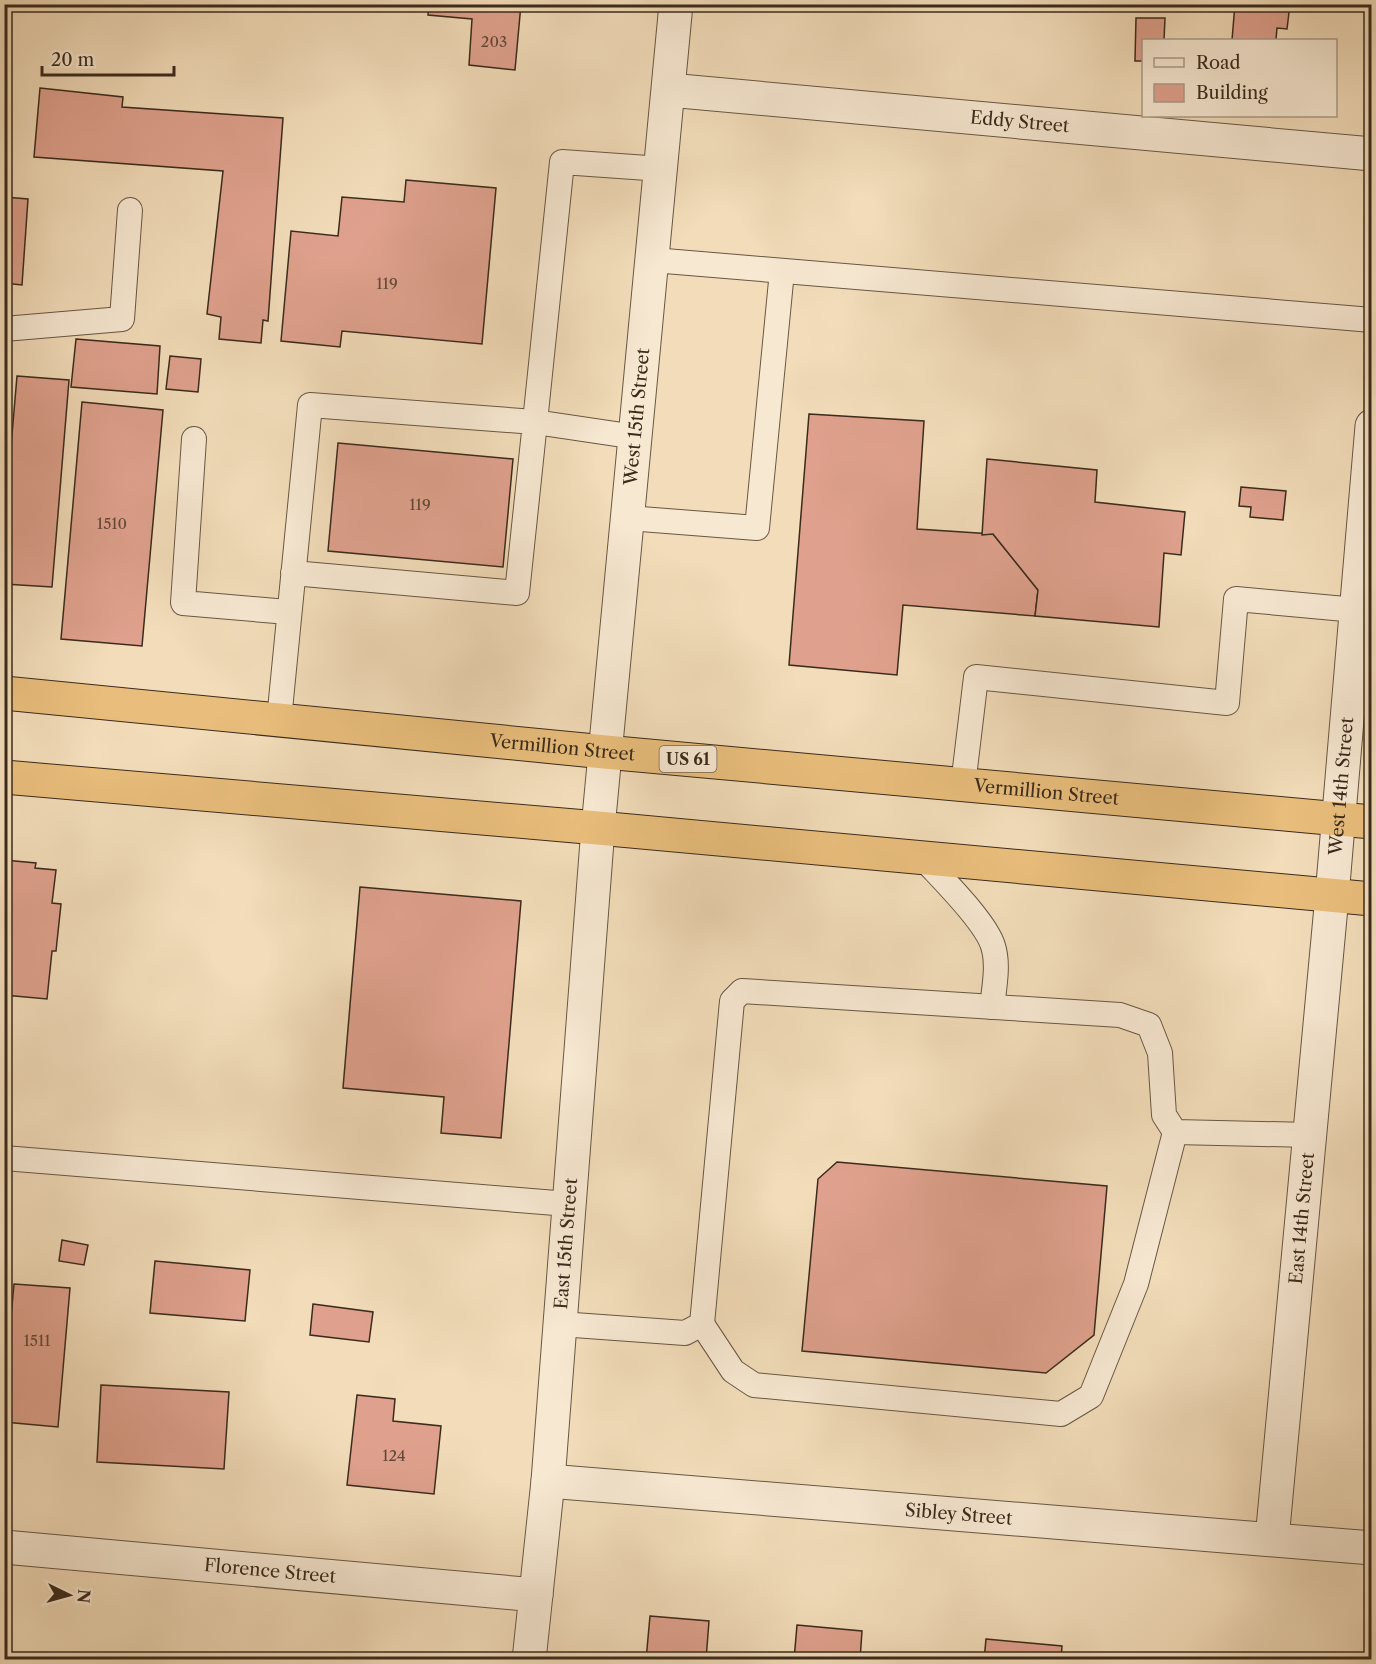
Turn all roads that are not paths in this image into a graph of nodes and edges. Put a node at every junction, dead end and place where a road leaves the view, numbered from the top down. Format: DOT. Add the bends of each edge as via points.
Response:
graph roads {
  1 [pos="676,4"];
  2 [pos="669,90"];
  3 [pos="1371,154"];
  4 [pos="662,169"];
  5 [pos="130,210"];
  6 [pos="653,260"];
  7 [pos="782,271"];
  8 [pos="1371,320"];
  9 [pos="4,328"];
  10 [pos="535,422"];
  11 [pos="1371,426"];
  12 [pos="636,437"];
  13 [pos="194,439"];
  14 [pos="628,518"];
  15 [pos="293,573"];
  16 [pos="1356,610"];
  17 [pos="288,612"];
  18 [pos="4,693"];
  19 [pos="279,720"];
  20 [pos="605,752"];
  21 [pos="4,777"];
  22 [pos="963,785"];
  23 [pos="1338,819"];
  24 [pos="1371,822"];
  25 [pos="598,828"];
  26 [pos="923,858"];
  27 [pos="1332,896"];
  28 [pos="1371,899"];
  29 [pos="992,1007"];
  30 [pos="1175,1132"];
  31 [pos="1310,1135"];
  32 [pos="4,1158"];
  33 [pos="568,1203"];
  34 [pos="560,1324"];
  35 [pos="702,1324"];
  36 [pos="548,1482"];
  37 [pos="1272,1539"];
  38 [pos="4,1547"];
  39 [pos="1371,1548"];
  40 [pos="536,1595"];
  41 [pos="529,1659"];
  1 -- 2 [label="street, West 15th Street"];
  2 -- 3 [label="street, Eddy Street"];
  2 -- 4 [label="street, West 15th Street"];
  4 -- 6 [label="street, West 15th Street"];
  4 -- 10 [label="lane" via="562,162"];
  5 -- 9 [label="lane" via="122,319"];
  6 -- 7 [label="lane"];
  6 -- 12 [label="street, West 15th Street"];
  7 -- 8 [label="lane"];
  7 -- 14 [label="lane" via="757,528"];
  10 -- 12 [label="lane"];
  10 -- 15 [label="lane" via="309,405"];
  10 -- 15 [label="lane" via="517,593"];
  11 -- 16 [label="street, West 14th Street"];
  12 -- 14 [label="street, West 15th Street"];
  13 -- 17 [label="lane" via="183,603"];
  14 -- 20 [label="street, West 15th Street"];
  15 -- 17 [label="lane"];
  16 -- 22 [label="lane" via="1236,599 1227,703 976,677"];
  16 -- 23 [label="street, West 14th Street"];
  17 -- 19 [label="lane"];
  18 -- 19 [label="highway, Vermillion Street / US 61"];
  19 -- 20 [label="highway, Vermillion Street / US 61"];
  20 -- 22 [label="highway, Vermillion Street / US 61"];
  20 -- 25 [label="street, West 15th Street"];
  21 -- 25 [label="highway"];
  22 -- 23 [label="highway, Vermillion Street / US 61"];
  23 -- 24 [label="highway, Vermillion Street / US 61"];
  23 -- 27 [label="street, West 14th Street"];
  25 -- 26 [label="highway"];
  25 -- 33 [label="street, East 15th Street"];
  26 -- 27 [label="highway"];
  26 -- 29 [label="lane" via="979,921 993,946 996,974"];
  27 -- 28 [label="highway"];
  27 -- 31 [label="street, East 14th Street"];
  29 -- 30 [label="lane" via="1120,1015 1149,1025 1160,1053 1164,1115"];
  29 -- 35 [label="lane" via="742,991 732,1001"];
  30 -- 31 [label="lane"];
  30 -- 35 [label="lane" via="1132,1294 1091,1396 1061,1414 754,1385 733,1371"];
  31 -- 37 [label="street, East 14th Street"];
  32 -- 33 [label="lane"];
  33 -- 34 [label="street, East 15th Street"];
  34 -- 35 [label="lane" via="685,1333"];
  34 -- 36 [label="street, East 15th Street"];
  36 -- 37 [label="street, Sibley Street"];
  36 -- 40 [label="street, East 15th Street"];
  37 -- 39 [label="street, Sibley Street"];
  38 -- 40 [label="street, Florence Street"];
  40 -- 41 [label="street, East 15th Street"];
}
